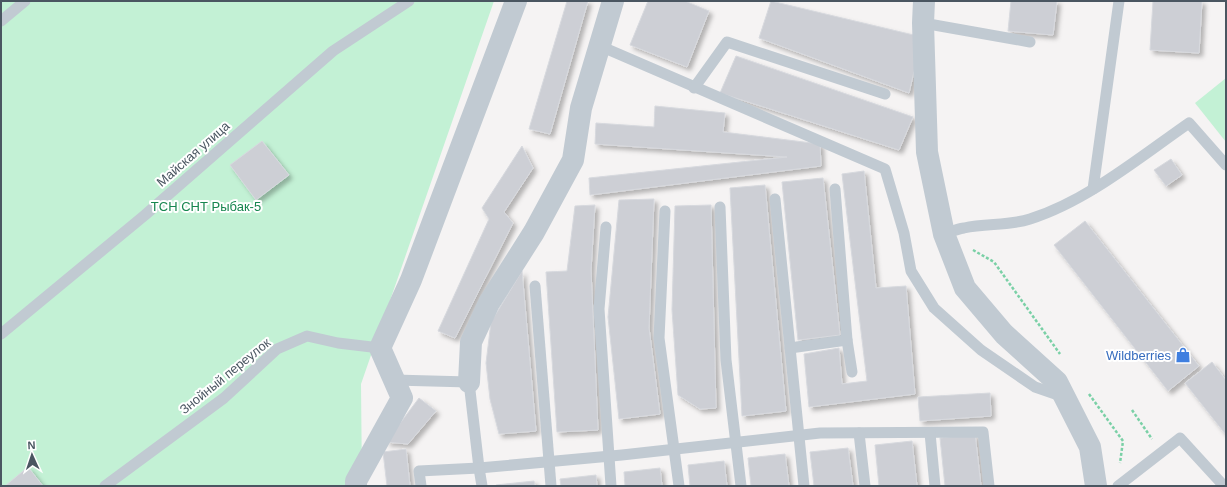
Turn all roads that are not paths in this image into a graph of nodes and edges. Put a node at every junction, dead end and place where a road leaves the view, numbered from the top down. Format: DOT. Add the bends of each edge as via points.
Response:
graph roads {
  1 [pos="25,1"];
  2 [pos="409,1"];
  3 [pos="516,1"];
  4 [pos="613,1"];
  5 [pos="924,1"];
  6 [pos="1119,1"];
  7 [pos="1,21"];
  8 [pos="923,23"];
  9 [pos="1030,42"];
  10 [pos="600,46"];
  11 [pos="694,88"];
  12 [pos="885,94"];
  13 [pos="1226,165"];
  14 [pos="835,189"];
  15 [pos="1093,189"];
  16 [pos="775,199"];
  17 [pos="720,208"];
  18 [pos="665,211"];
  19 [pos="606,227"];
  20 [pos="944,234"];
  21 [pos="535,286"];
  22 [pos="1,334"];
  23 [pos="847,340"];
  24 [pos="380,348"];
  25 [pos="790,348"];
  26 [pos="852,372"];
  27 [pos="394,380"];
  28 [pos="469,382"];
  29 [pos="1065,398"];
  30 [pos="930,432"];
  31 [pos="859,433"];
  32 [pos="798,436"];
  33 [pos="736,443"];
  34 [pos="676,449"];
  35 [pos="608,456"];
  36 [pos="548,462"];
  37 [pos="480,468"];
  38 [pos="105,486"];
  39 [pos="356,486"];
  40 [pos="421,486"];
  41 [pos="482,486"];
  42 [pos="551,486"];
  43 [pos="612,486"];
  44 [pos="679,486"];
  45 [pos="741,486"];
  46 [pos="804,486"];
  47 [pos="865,486"];
  48 [pos="935,486"];
  49 [pos="989,486"];
  50 [pos="1096,486"];
  51 [pos="1118,486"];
  52 [pos="1224,486"];
  1 -- 7 [label="lane"];
  2 -- 22 [label="lane, Майская улица" via="333,51 145,215"];
  3 -- 24 [label="street" via="411,280"];
  4 -- 10 [label="street"];
  5 -- 8 [label="street"];
  6 -- 15 [label="lane"];
  8 -- 9 [label="lane"];
  8 -- 20 [label="street" via="927,152"];
  10 -- 11 [label="lane"];
  10 -- 28 [label="street" via="580,108 573,160 534,232 489,303 480,322 471,342"];
  11 -- 12 [label="lane" via="727,42"];
  11 -- 29 [label="lane" via="885,169 904,233 911,271 934,308 981,350 1035,387"];
  13 -- 15 [label="lane" via="1189,123"];
  14 -- 23 [label="lane"];
  15 -- 20 [label="lane" via="1054,211 1028,220 964,228"];
  16 -- 25 [label="lane"];
  17 -- 33 [label="lane" via="726,360"];
  18 -- 34 [label="lane" via="659,338"];
  19 -- 35 [label="lane" via="599,309"];
  20 -- 29 [label="street" via="965,288 1004,334 1057,382"];
  21 -- 36 [label="lane"];
  23 -- 25 [label="lane"];
  23 -- 26 [label="lane"];
  24 -- 27 [label="street"];
  24 -- 38 [label="lane, Знойный переулок" via="338,344 307,336 277,349 224,398"];
  25 -- 32 [label="lane"];
  27 -- 28 [label="lane"];
  27 -- 39 [label="street" via="402,398 356,481"];
  28 -- 37 [label="lane"];
  29 -- 50 [label="street" via="1090,447"];
  30 -- 31 [label="lane"];
  30 -- 48 [label="lane"];
  30 -- 49 [label="lane" via="983,432"];
  31 -- 32 [label="lane"];
  31 -- 47 [label="lane"];
  32 -- 33 [label="lane"];
  32 -- 46 [label="lane"];
  33 -- 34 [label="lane"];
  33 -- 45 [label="lane"];
  34 -- 35 [label="lane"];
  34 -- 44 [label="lane"];
  35 -- 36 [label="lane"];
  35 -- 43 [label="lane"];
  36 -- 37 [label="lane"];
  36 -- 42 [label="lane"];
  37 -- 40 [label="lane" via="419,471"];
  37 -- 41 [label="lane"];
  51 -- 52 [label="lane" via="1180,438"];
}
